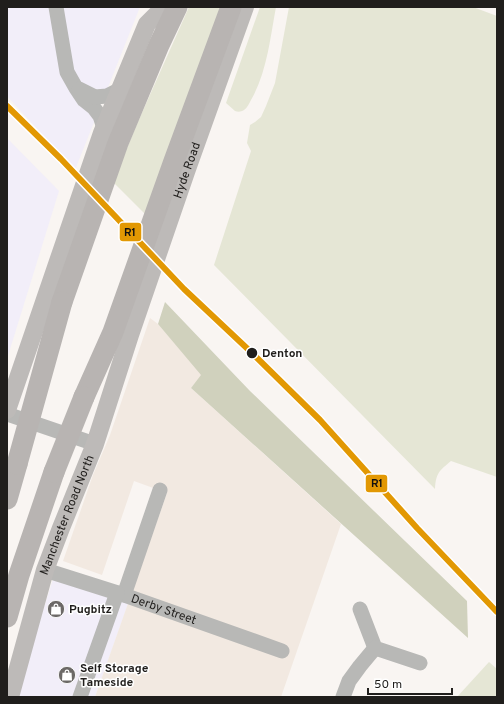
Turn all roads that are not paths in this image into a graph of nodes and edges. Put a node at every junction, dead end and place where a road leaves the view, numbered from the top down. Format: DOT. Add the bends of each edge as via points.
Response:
graph roads {
  1 [pos="56,7"];
  2 [pos="154,7"];
  3 [pos="164,7"];
  4 [pos="178,7"];
  5 [pos="231,7"];
  6 [pos="245,7"];
  7 [pos="147,24"];
  8 [pos="76,88"];
  9 [pos="119,90"];
  10 [pos="108,135"];
  11 [pos="180,165"];
  12 [pos="130,335"];
  13 [pos="7,410"];
  14 [pos="7,414"];
  15 [pos="95,444"];
  16 [pos="160,490"];
  17 [pos="7,499"];
  18 [pos="45,570"];
  19 [pos="120,594"];
  20 [pos="360,610"];
  21 [pos="7,617"];
  22 [pos="375,648"];
  23 [pos="282,651"];
  24 [pos="420,663"];
  25 [pos="10,697"];
  26 [pos="80,697"];
  27 [pos="343,697"];
  1 -- 8 [label="street" via="67,72"];
  2 -- 7 [label="main road"];
  3 -- 7 [label="main road"];
  4 -- 10 [label="highway" via="160,45"];
  5 -- 11 [label="highway"];
  6 -- 11 [label="main road, Hyde Road"];
  7 -- 9 [label="main road"];
  8 -- 9 [label="street" via="95,97 107,96"];
  8 -- 10 [label="street" via="100,116"];
  9 -- 10 [label="main road"];
  10 -- 13 [label="main road" via="46,297"];
  10 -- 17 [label="highway, bridge"];
  11 -- 12 [label="main road, Hyde Road"];
  11 -- 21 [label="highway, bridge" via="54,472"];
  12 -- 15 [label="main road, Manchester Road North"];
  14 -- 15 [label="street"];
  15 -- 18 [label="main road, Manchester Road North"];
  16 -- 19 [label="street"];
  18 -- 19 [label="street, Derby Street"];
  18 -- 25 [label="main road, Manchester Road North"];
  19 -- 23 [label="street, Derby Street"];
  19 -- 26 [label="street"];
  20 -- 22 [label="street"];
  22 -- 24 [label="street"];
  22 -- 27 [label="street" via="349,681"];
}
